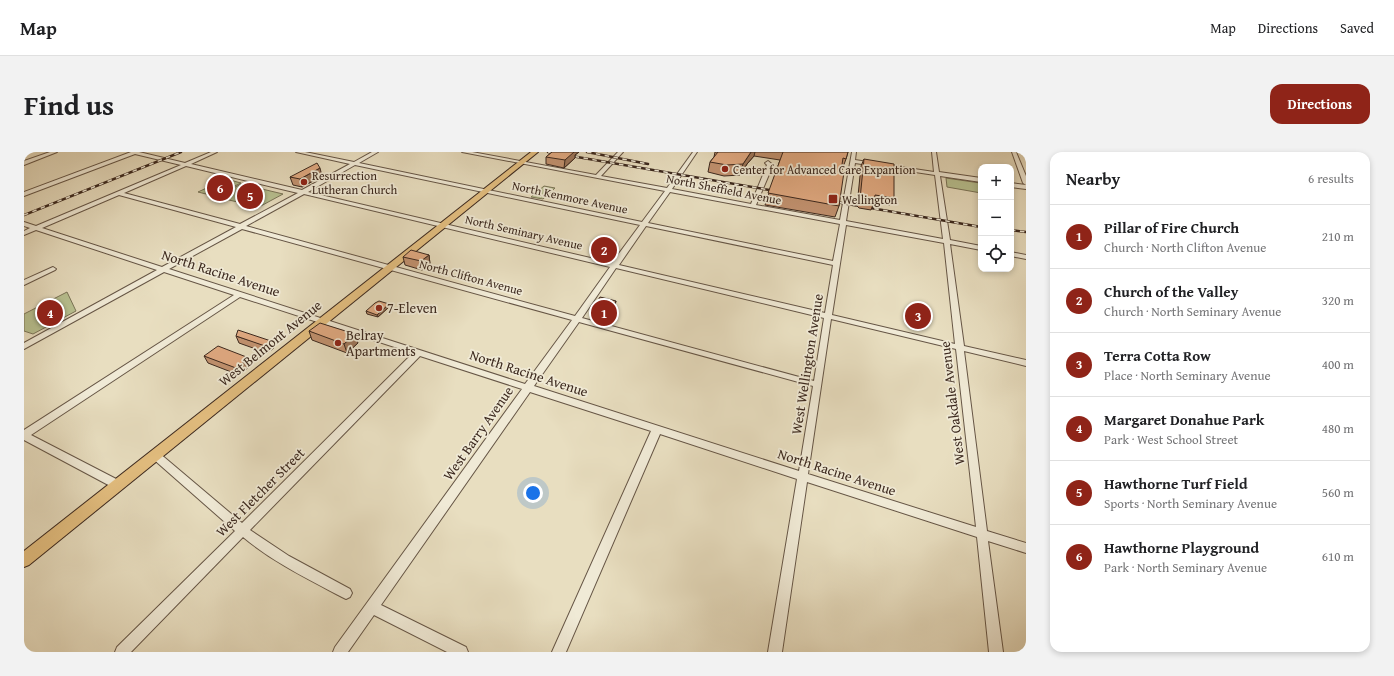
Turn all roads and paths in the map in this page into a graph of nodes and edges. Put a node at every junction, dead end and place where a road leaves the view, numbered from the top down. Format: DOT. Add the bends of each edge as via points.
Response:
graph roads {
  1 [pos="55,152"];
  2 [pos="134,152"];
  3 [pos="216,152"];
  4 [pos="298,152"];
  5 [pos="376,152"];
  6 [pos="464,152"];
  7 [pos="536,152"];
  8 [pos="621,152"];
  9 [pos="695,152"];
  10 [pos="854,152"];
  11 [pos="934,152"];
  12 [pos="1014,152"];
  13 [pos="852,161"];
  14 [pos="24,162"];
  15 [pos="522,163"];
  16 [pos="768,163"];
  17 [pos="355,164"];
  18 [pos="186,165"];
  19 [pos="937,174"];
  20 [pos="597,177"];
  21 [pos="978,180"];
  22 [pos="1026,183"];
  23 [pos="1014,185"];
  24 [pos="1026,187"];
  25 [pos="668,190"];
  26 [pos="486,191"];
  27 [pos="303,192"];
  28 [pos="119,193"];
  29 [pos="24,194"];
  30 [pos="753,206"];
  31 [pos="843,223"];
  32 [pos="24,224"];
  33 [pos="644,224"];
  34 [pos="241,226"];
  35 [pos="443,226"];
  36 [pos="36,228"];
  37 [pos="24,233"];
  38 [pos="947,242"];
  39 [pos="978,247"];
  40 [pos="1014,255"];
  41 [pos="1026,257"];
  42 [pos="837,264"];
  43 [pos="614,266"];
  44 [pos="391,267"];
  45 [pos="53,269"];
  46 [pos="163,269"];
  47 [pos="24,283"];
  48 [pos="240,294"];
  49 [pos="828,316"];
  50 [pos="577,319"];
  51 [pos="323,322"];
  52 [pos="24,346"];
  53 [pos="960,347"];
  54 [pos="419,352"];
  55 [pos="1026,363"];
  56 [pos="818,385"];
  57 [pos="528,388"];
  58 [pos="657,429"];
  59 [pos="24,436"];
  60 [pos="155,455"];
  61 [pos="803,476"];
  62 [pos="118,485"];
  63 [pos="243,530"];
  64 [pos="982,534"];
  65 [pos="1026,548"];
  66 [pos="24,560"];
  67 [pos="346,593"];
  68 [pos="372,607"];
  69 [pos="122,652"];
  70 [pos="340,652"];
  71 [pos="461,652"];
  72 [pos="559,652"];
  73 [pos="775,652"];
  74 [pos="996,652"];
  1 -- 14 [label="street"];
  2 -- 18 [label="street, North Seminary Avenue"];
  2 -- 29 [label="street"];
  3 -- 18 [label="street"];
  4 -- 17 [label="street, North Kenmore Avenue"];
  5 -- 17 [label="street"];
  6 -- 15 [label="street, North Sheffield Avenue"];
  7 -- 15 [label="main road, West Belmont Avenue"];
  8 -- 20 [label="street"];
  9 -- 25 [label="street, West Barry Avenue"];
  10 -- 13 [label="street, West Wellington Avenue"];
  11 -- 19 [label="street, West Oakdale Avenue"];
  12 -- 22 [label="street"];
  13 -- 19 [label="street"];
  13 -- 31 [label="street, West Wellington Avenue"];
  15 -- 20 [label="street, North Sheffield Avenue"];
  15 -- 26 [label="main road, West Belmont Avenue"];
  16 -- 30 [label="street" via="770,165"];
  17 -- 26 [label="street, North Kenmore Avenue"];
  17 -- 27 [label="street"];
  18 -- 27 [label="street, North Seminary Avenue"];
  18 -- 28 [label="street"];
  19 -- 21 [label="street"];
  19 -- 38 [label="street, West Oakdale Avenue"];
  20 -- 25 [label="street, North Sheffield Avenue"];
  23 -- 24 [label="street"];
  25 -- 30 [label="street, North Sheffield Avenue"];
  25 -- 33 [label="street, West Barry Avenue"];
  26 -- 33 [label="street, North Kenmore Avenue"];
  26 -- 35 [label="main road, West Belmont Avenue"];
  27 -- 34 [label="street"];
  27 -- 35 [label="street, North Seminary Avenue"];
  28 -- 34 [label="street, North Clifton Avenue"];
  28 -- 36 [label="street"];
  30 -- 31 [label="street, North Sheffield Avenue"];
  31 -- 38 [label="street, North Sheffield Avenue"];
  31 -- 42 [label="street, West Wellington Avenue"];
  32 -- 36 [label="street, North Racine Avenue"];
  33 -- 42 [label="street, North Kenmore Avenue"];
  33 -- 43 [label="street, West Barry Avenue"];
  34 -- 44 [label="street, North Clifton Avenue"];
  34 -- 46 [label="street"];
  35 -- 43 [label="street, North Seminary Avenue"];
  35 -- 44 [label="main road, West Belmont Avenue"];
  36 -- 37 [label="street"];
  36 -- 46 [label="street, North Racine Avenue"];
  38 -- 39 [label="street, North Sheffield Avenue"];
  38 -- 53 [label="street, West Oakdale Avenue"];
  40 -- 41 [label="street"];
  42 -- 49 [label="street, West Wellington Avenue"];
  43 -- 49 [label="street, North Seminary Avenue"];
  43 -- 50 [label="street, West Barry Avenue"];
  44 -- 50 [label="street, North Clifton Avenue"];
  44 -- 51 [label="main road, West Belmont Avenue"];
  45 -- 47 [label="street"];
  46 -- 48 [label="street, North Racine Avenue"];
  46 -- 52 [label="street"];
  48 -- 51 [label="street, North Racine Avenue"];
  48 -- 59 [label="street"];
  49 -- 53 [label="street, North Seminary Avenue"];
  49 -- 56 [label="street, West Wellington Avenue"];
  50 -- 56 [label="street, North Clifton Avenue"];
  50 -- 57 [label="street, West Barry Avenue"];
  51 -- 54 [label="street, North Racine Avenue"];
  51 -- 60 [label="main road, West Belmont Avenue"];
  53 -- 55 [label="street, North Seminary Avenue"];
  53 -- 64 [label="street, West Oakdale Avenue"];
  54 -- 57 [label="street, North Racine Avenue"];
  54 -- 63 [label="street, West Fletcher Street"];
  56 -- 61 [label="street, West Wellington Avenue"];
  57 -- 58 [label="street, North Racine Avenue"];
  57 -- 68 [label="street, West Barry Avenue"];
  58 -- 61 [label="street, North Racine Avenue"];
  58 -- 72 [label="street"];
  59 -- 62 [label="street"];
  60 -- 62 [label="main road, West Belmont Avenue"];
  60 -- 63 [label="street"];
  61 -- 64 [label="street, North Racine Avenue"];
  61 -- 73 [label="street, West Wellington Avenue"];
  62 -- 66 [label="main road, West Belmont Avenue"];
  63 -- 67 [label="street" via="304,570"];
  63 -- 69 [label="street, West Fletcher Street"];
  64 -- 65 [label="street, North Racine Avenue"];
  64 -- 74 [label="street, West Oakdale Avenue"];
  68 -- 70 [label="street, West Barry Avenue"];
  68 -- 71 [label="street"];
}
